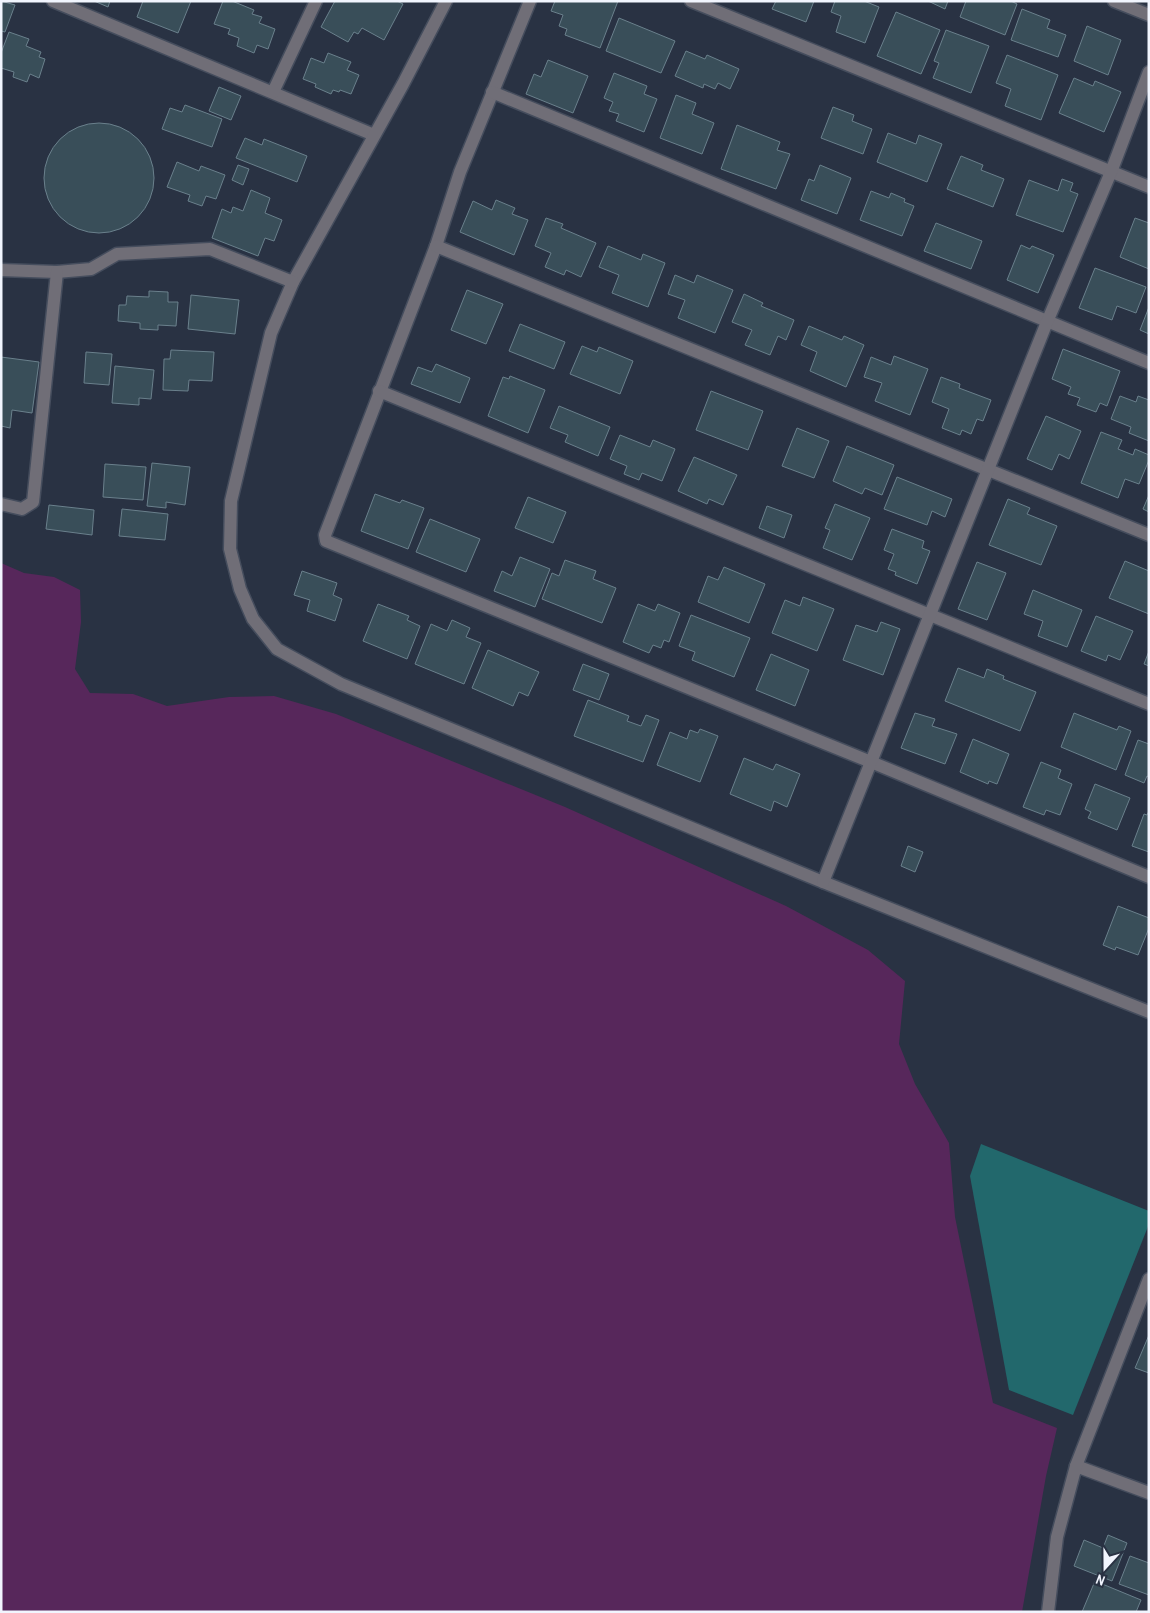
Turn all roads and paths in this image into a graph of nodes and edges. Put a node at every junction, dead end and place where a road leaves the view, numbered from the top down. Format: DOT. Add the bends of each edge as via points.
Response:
graph roads {
  1 [pos="53,1"];
  2 [pos="316,1"];
  3 [pos="446,1"];
  4 [pos="530,1"];
  5 [pos="691,1"];
  6 [pos="1114,1"];
  7 [pos="1149,15"];
  8 [pos="1149,72"];
  9 [pos="273,92"];
  10 [pos="492,92"];
  11 [pos="374,135"];
  12 [pos="1111,172"];
  13 [pos="1149,187"];
  14 [pos="436,246"];
  15 [pos="1,270"];
  16 [pos="57,272"];
  17 [pos="293,282"];
  18 [pos="1048,322"];
  19 [pos="1149,363"];
  20 [pos="379,392"];
  21 [pos="988,470"];
  22 [pos="1,504"];
  23 [pos="1149,534"];
  24 [pos="930,615"];
  25 [pos="1149,704"];
  26 [pos="871,762"];
  27 [pos="1149,877"];
  28 [pos="823,882"];
  29 [pos="1149,1012"];
  30 [pos="1149,1278"];
  31 [pos="1076,1466"];
  32 [pos="1149,1493"];
  33 [pos="1048,1612"];
  1 -- 9 [label="street"];
  2 -- 9 [label="street"];
  3 -- 11 [label="street"];
  4 -- 10 [label="street"];
  5 -- 12 [label="street"];
  6 -- 7 [label="street"];
  8 -- 12 [label="street"];
  9 -- 11 [label="street"];
  10 -- 14 [label="street" via="460,172"];
  10 -- 18 [label="street"];
  11 -- 17 [label="street"];
  12 -- 13 [label="street"];
  12 -- 18 [label="street"];
  14 -- 20 [label="street"];
  14 -- 21 [label="street"];
  15 -- 16 [label="street"];
  16 -- 17 [label="street" via="91,269 116,254 210,249"];
  16 -- 22 [label="street" via="33,502 22,509"];
  17 -- 28 [label="street" via="271,333 231,501 230,549 240,589 253,619 277,649 342,684"];
  18 -- 19 [label="street"];
  18 -- 21 [label="street"];
  20 -- 24 [label="street"];
  20 -- 26 [label="street" via="325,535 326,542"];
  21 -- 23 [label="street"];
  21 -- 24 [label="street"];
  24 -- 25 [label="street"];
  24 -- 26 [label="street"];
  26 -- 27 [label="street"];
  26 -- 28 [label="street"];
  28 -- 29 [label="street"];
  30 -- 31 [label="street"];
  31 -- 32 [label="street"];
  31 -- 33 [label="street" via="1057,1538"];
}
